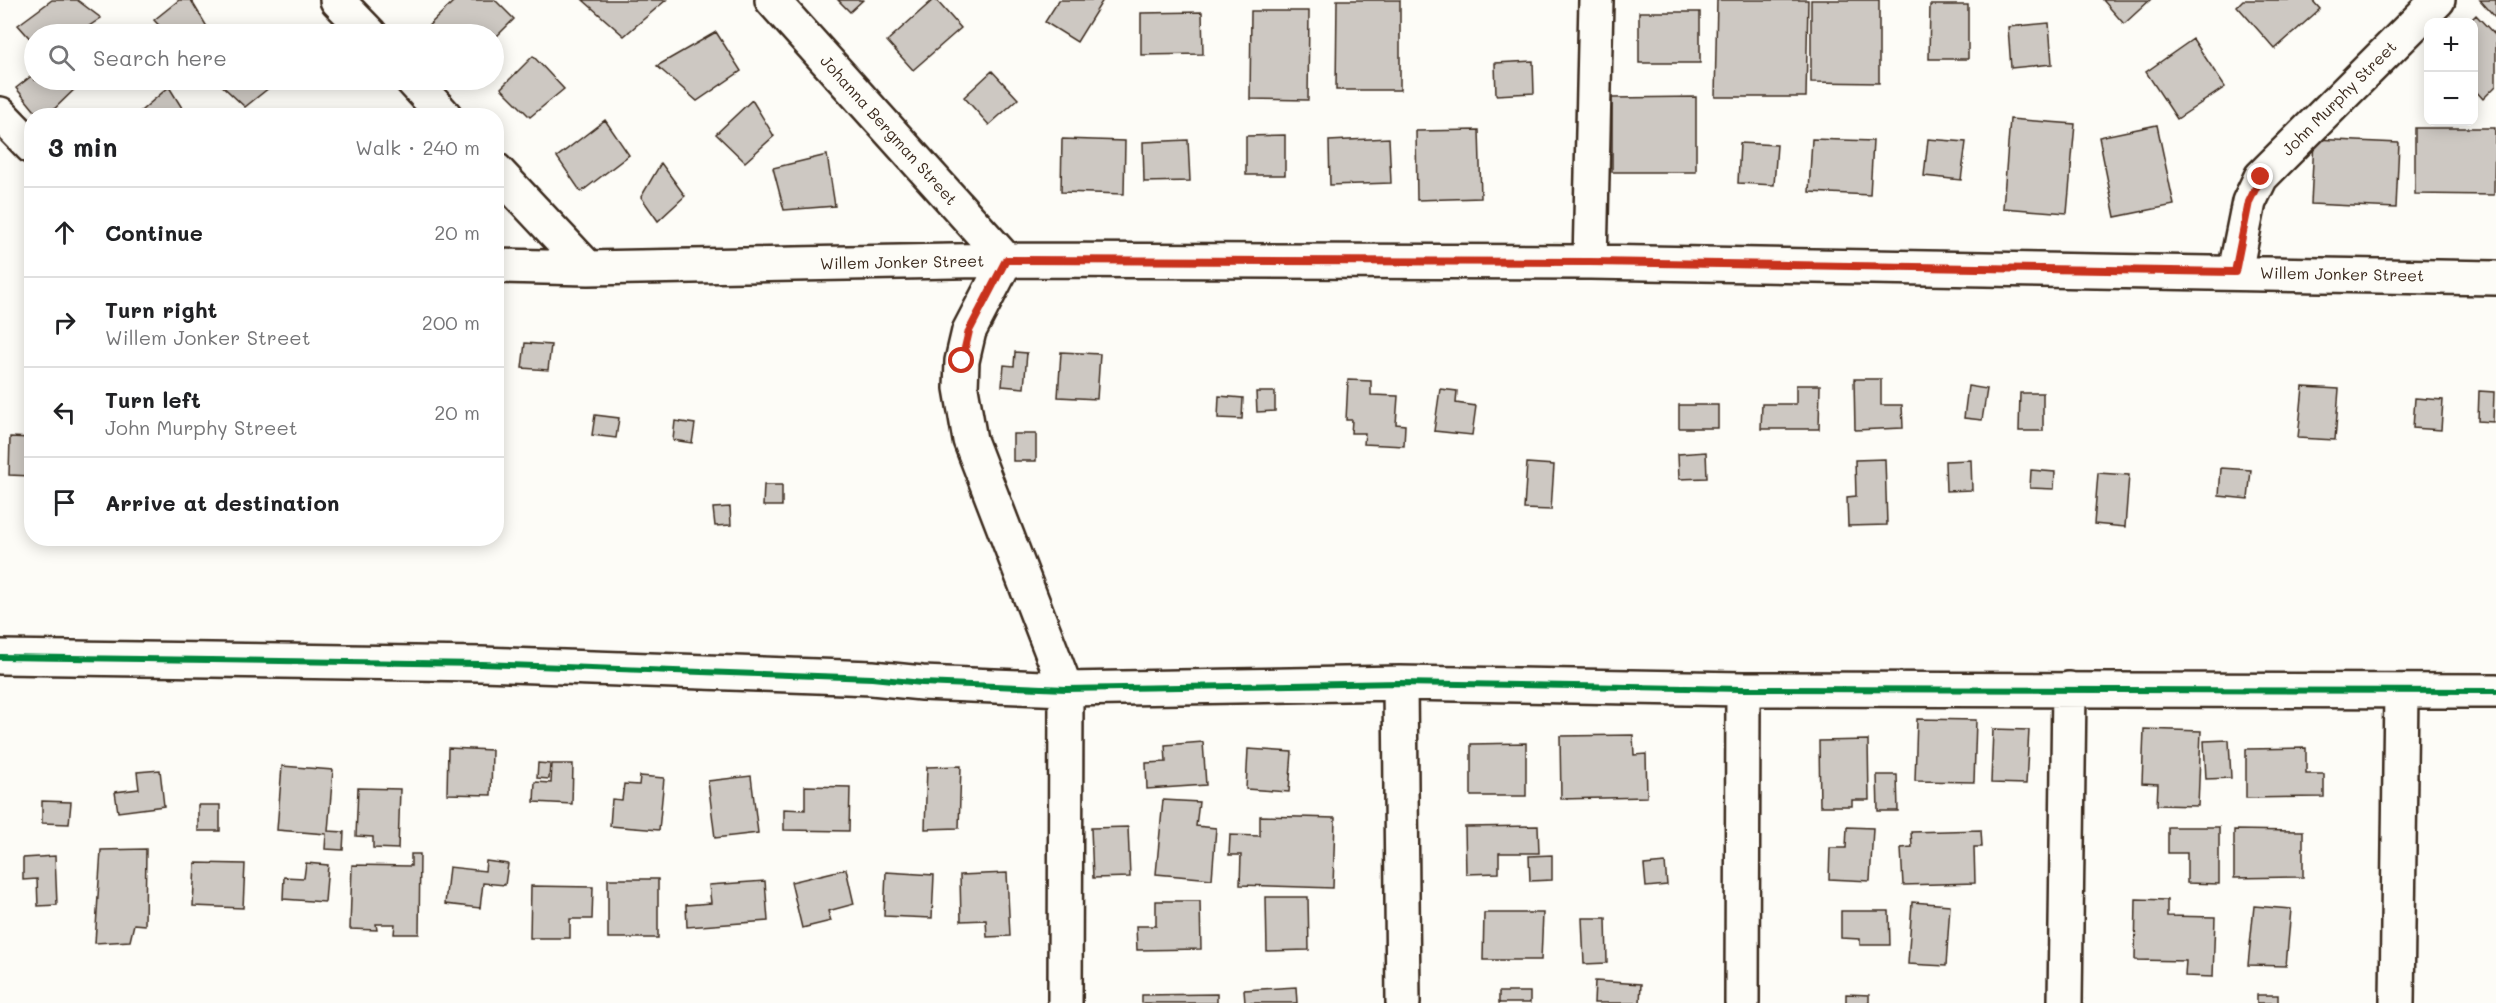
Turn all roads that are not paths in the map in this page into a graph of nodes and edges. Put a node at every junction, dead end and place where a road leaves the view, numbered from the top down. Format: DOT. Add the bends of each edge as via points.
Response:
graph roads {
  1 [pos="337,0"];
  2 [pos="772,0"];
  3 [pos="1596,0"];
  4 [pos="2438,0"];
  5 [pos="360,24"];
  6 [pos="421,90"];
  7 [pos="438,108"];
  8 [pos="0,114"];
  9 [pos="24,139"];
  10 [pos="504,179"];
  11 [pos="1006,260"];
  12 [pos="1590,262"];
  13 [pos="504,266"];
  14 [pos="588,268"];
  15 [pos="2235,272"];
  16 [pos="2496,278"];
  17 [pos="0,657"];
  18 [pos="1401,682"];
  19 [pos="1066,689"];
  20 [pos="1743,689"];
  21 [pos="2069,689"];
  22 [pos="2401,691"];
  23 [pos="2496,691"];
  24 [pos="1065,1003"];
  25 [pos="1403,1003"];
  26 [pos="1742,1003"];
  27 [pos="2065,1003"];
  28 [pos="2397,1003"];
  1 -- 5 [label="street"];
  2 -- 11 [label="street, Johanna Bergman Street"];
  3 -- 12 [label="street"];
  4 -- 15 [label="street, John Murphy Street" via="2261,177 2249,202"];
  6 -- 7 [label="street"];
  8 -- 9 [label="street"];
  10 -- 14 [label="street"];
  11 -- 12 [label="street, Willem Jonker Street"];
  11 -- 14 [label="street, Willem Jonker Street"];
  11 -- 19 [label="street" via="969,331 961,388 970,440"];
  12 -- 15 [label="street, Willem Jonker Street"];
  13 -- 14 [label="street, Willem Jonker Street"];
  15 -- 16 [label="street, Willem Jonker Street"];
  17 -- 19 [label="street" via="481,664"];
  18 -- 19 [label="street"];
  18 -- 20 [label="street"];
  18 -- 25 [label="street"];
  19 -- 24 [label="street"];
  20 -- 21 [label="street"];
  20 -- 26 [label="street"];
  21 -- 22 [label="street"];
  21 -- 27 [label="street"];
  22 -- 23 [label="street"];
  22 -- 28 [label="street"];
}
